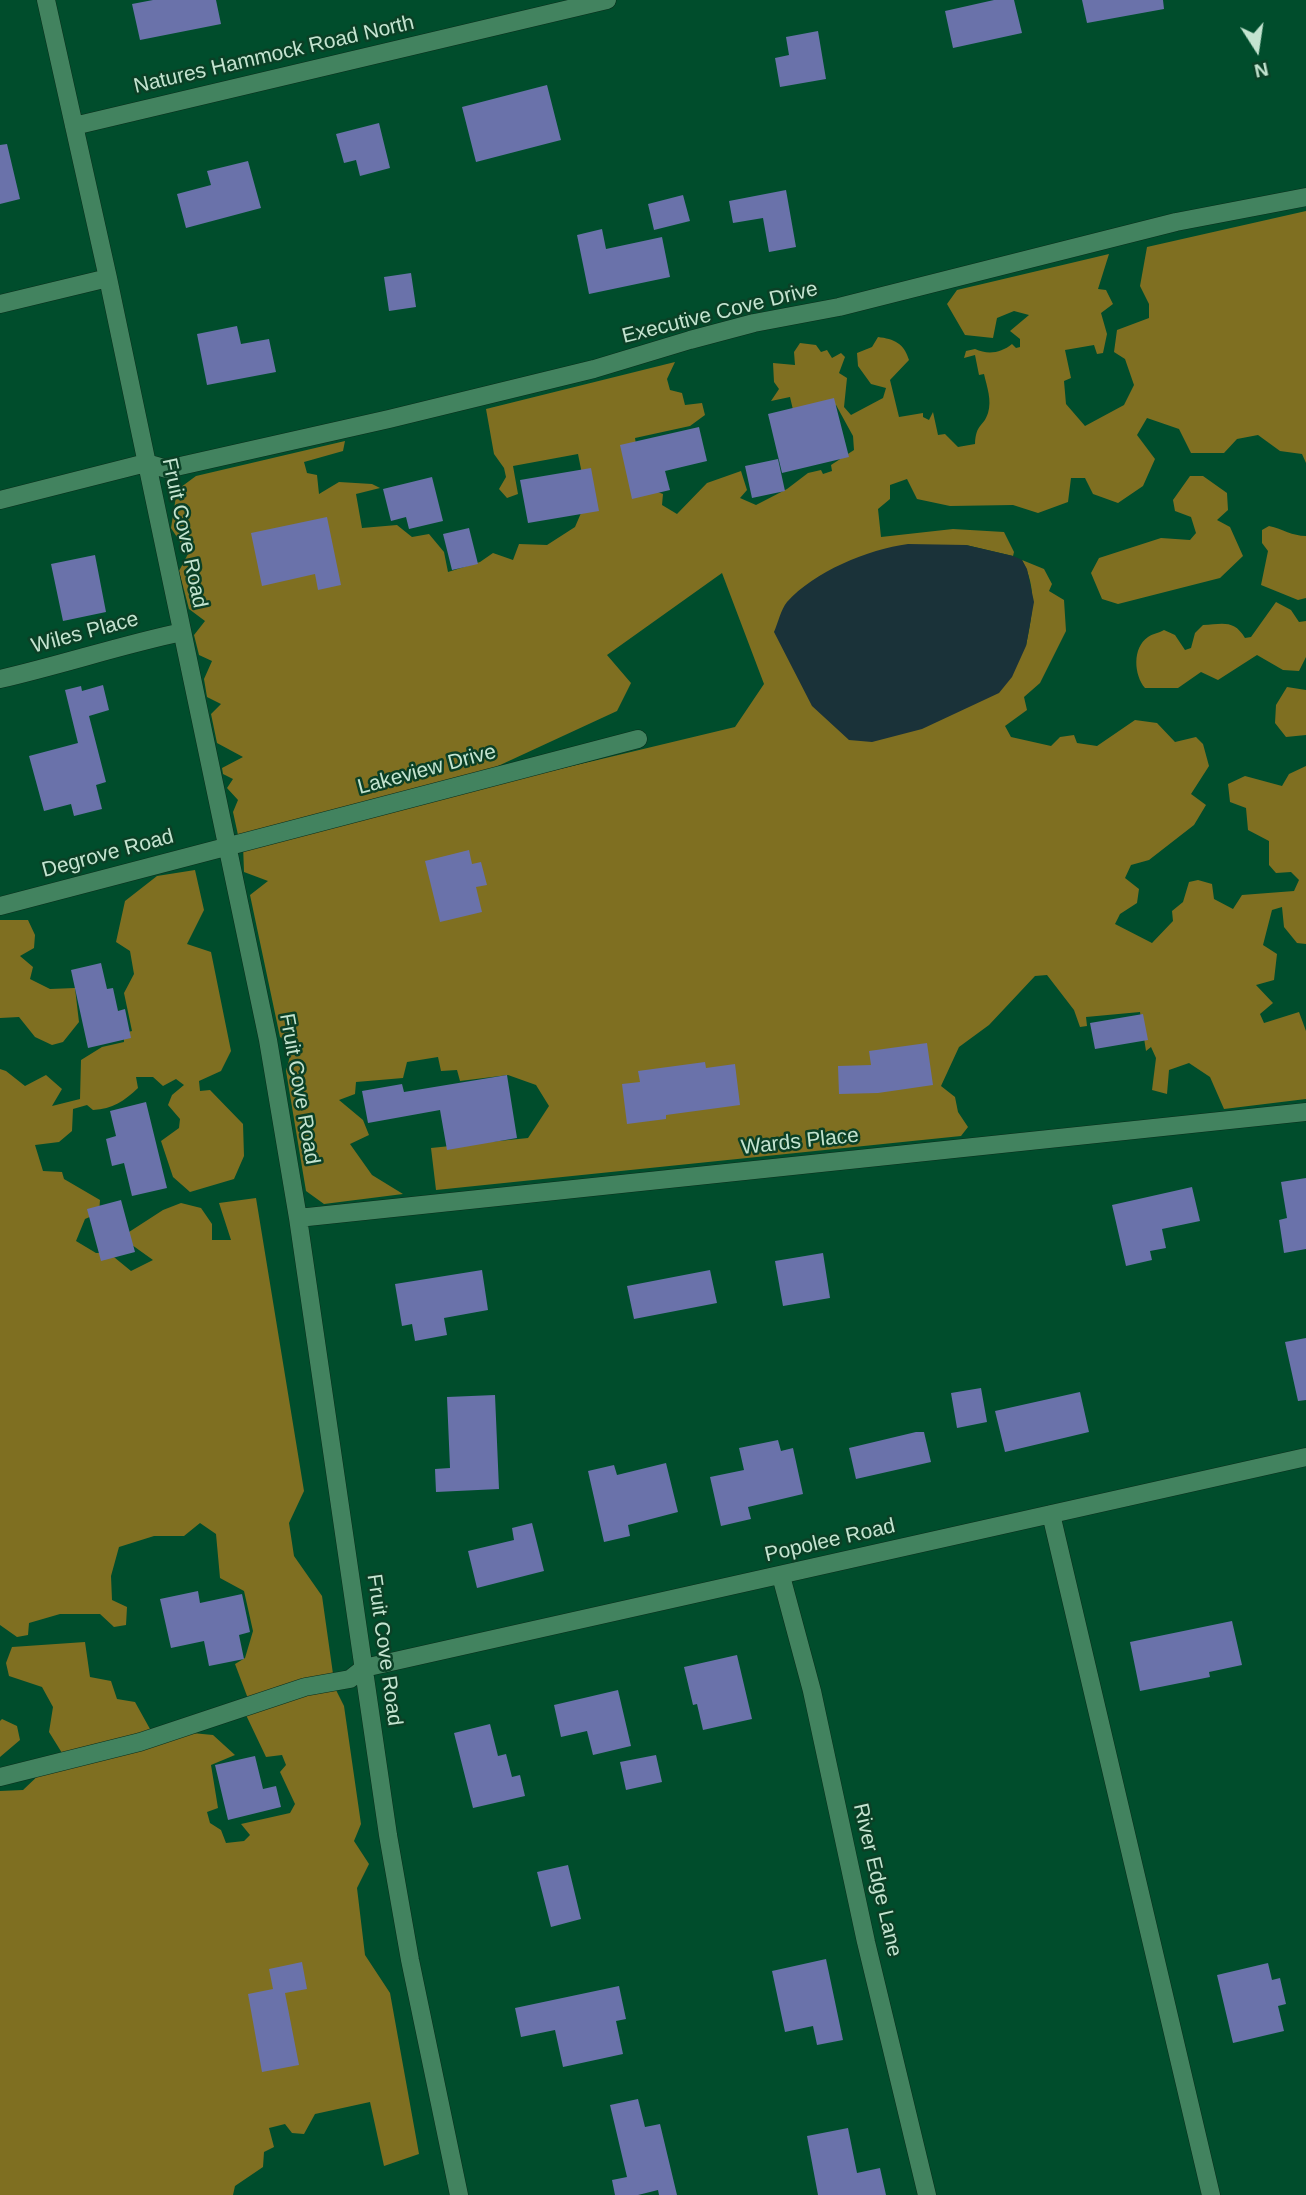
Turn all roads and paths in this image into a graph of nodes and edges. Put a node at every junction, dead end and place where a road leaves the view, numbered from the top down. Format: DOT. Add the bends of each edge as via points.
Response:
graph roads {
  1 [pos="46,0"];
  2 [pos="607,0"];
  3 [pos="74,125"];
  4 [pos="1306,197"];
  5 [pos="108,278"];
  6 [pos="0,304"];
  7 [pos="146,463"];
  8 [pos="0,500"];
  9 [pos="182,632"];
  10 [pos="0,679"];
  11 [pos="638,739"];
  12 [pos="228,845"];
  13 [pos="0,906"];
  14 [pos="1306,1112"];
  15 [pos="298,1218"];
  16 [pos="1306,1457"];
  17 [pos="1051,1514"];
  18 [pos="781,1576"];
  19 [pos="364,1668"];
  20 [pos="0,1777"];
  21 [pos="459,2195"];
  22 [pos="927,2195"];
  23 [pos="1211,2195"];
  1 -- 3 [label="street, Fruit Cove Road"];
  2 -- 3 [label="street, Natures Hammock Road North"];
  3 -- 5 [label="street, Fruit Cove Road"];
  4 -- 7 [label="street, Executive Cove Drive" via="1176,222 839,307 754,323 594,369 389,419 167,468"];
  5 -- 6 [label="street"];
  5 -- 7 [label="street, Fruit Cove Road"];
  7 -- 8 [label="street, Executive Cove Drive"];
  7 -- 9 [label="street, Fruit Cove Road"];
  9 -- 10 [label="street, Wiles Place"];
  9 -- 12 [label="street, Fruit Cove Road"];
  11 -- 12 [label="street, Lakeview Drive"];
  12 -- 13 [label="street, Degrove Road"];
  12 -- 15 [label="street, Fruit Cove Road"];
  14 -- 15 [label="street, Wards Place"];
  15 -- 19 [label="street, Fruit Cove Road"];
  16 -- 17 [label="street, Popolee Road"];
  17 -- 18 [label="street, Popolee Road"];
  17 -- 23 [label="street"];
  18 -- 19 [label="street, Popolee Road"];
  18 -- 22 [label="street, River Edge Lane" via="812,1691"];
  19 -- 20 [label="street, Popolee Road" via="350,1679 304,1687 140,1742"];
  19 -- 21 [label="street, Fruit Cove Road" via="408,1948"];
}
